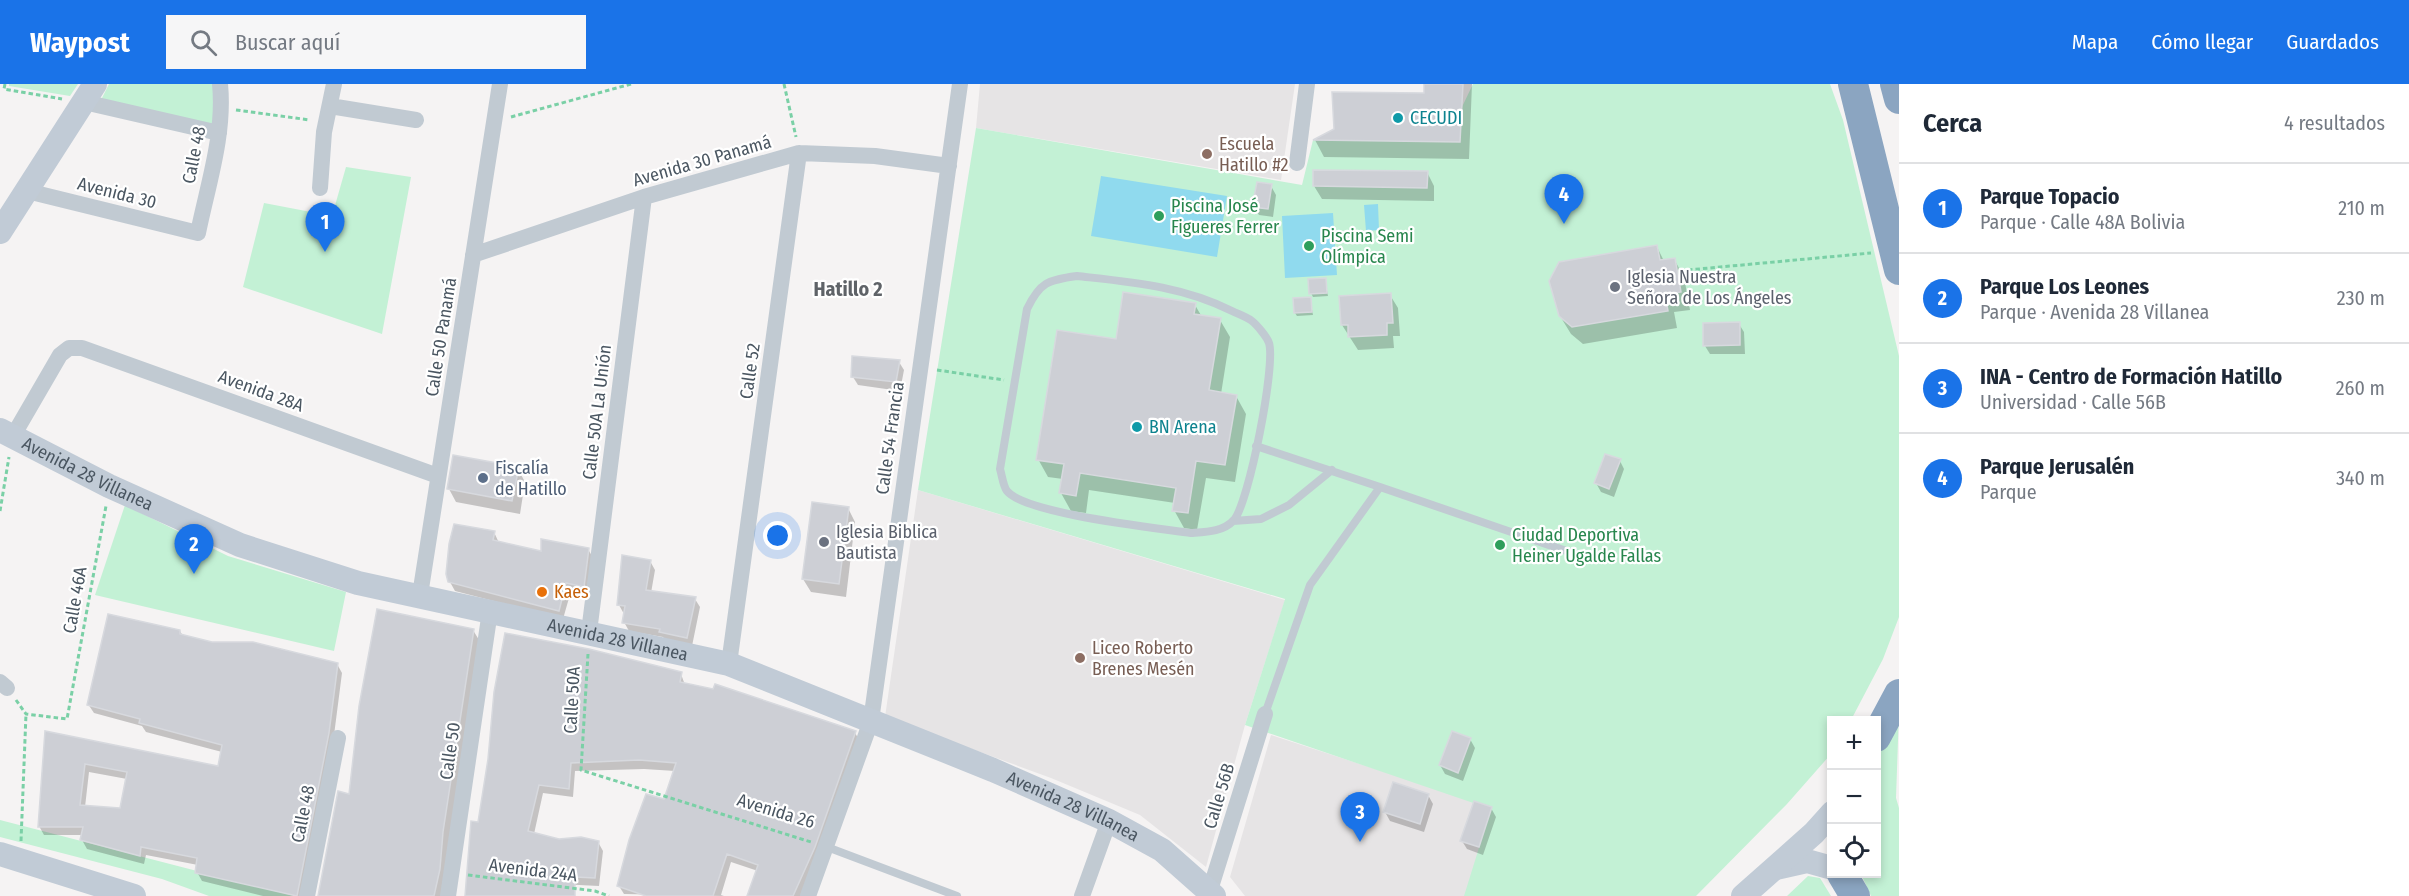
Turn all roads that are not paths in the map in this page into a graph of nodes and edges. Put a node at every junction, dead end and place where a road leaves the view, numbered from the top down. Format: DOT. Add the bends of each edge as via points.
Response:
graph roads {
  1 [pos="220,84"];
  2 [pos="334,84"];
  3 [pos="500,84"];
  4 [pos="960,84"];
  5 [pos="1307,84"];
  6 [pos="1843,84"];
  7 [pos="1853,84"];
  8 [pos="1895,84"];
  9 [pos="90,93"];
  10 [pos="1899,99"];
  11 [pos="328,114"];
  12 [pos="416,120"];
  13 [pos="219,133"];
  14 [pos="799,153"];
  15 [pos="1873,161"];
  16 [pos="1297,163"];
  17 [pos="949,166"];
  18 [pos="320,188"];
  19 [pos="27,191"];
  20 [pos="644,197"];
  21 [pos="0,232"];
  22 [pos="198,232"];
  23 [pos="473,255"];
  24 [pos="1897,260"];
  25 [pos="6,433"];
  26 [pos="1256,446"];
  27 [pos="1332,470"];
  28 [pos="438,476"];
  29 [pos="1380,486"];
  30 [pos="1233,521"];
  31 [pos="1581,556"];
  32 [pos="420,595"];
  33 [pos="490,611"];
  34 [pos="589,632"];
  35 [pos="729,664"];
  36 [pos="1899,694"];
  37 [pos="1265,714"];
  38 [pos="871,722"];
  39 [pos="1881,728"];
  40 [pos="338,738"];
  41 [pos="1827,819"];
  42 [pos="1109,821"];
  43 [pos="827,847"];
  44 [pos="10,858"];
  45 [pos="1827,867"];
  46 [pos="1771,870"];
  47 [pos="1845,878"];
  48 [pos="1212,893"];
  49 [pos="134,896"];
  50 [pos="308,896"];
  51 [pos="448,896"];
  52 [pos="808,896"];
  53 [pos="957,896"];
  54 [pos="1082,896"];
  55 [pos="1743,896"];
  56 [pos="1855,896"];
  1 -- 13 [label="street, Calle 48"];
  2 -- 11 [label="street"];
  3 -- 23 [label="street, Calle 50 Panamá"];
  4 -- 17 [label="street, Calle 54 Francia"];
  5 -- 16 [label="street"];
  6 -- 15 [label="street"];
  7 -- 15 [label="highway"];
  8 -- 10 [label="highway"];
  9 -- 13 [label="street"];
  9 -- 19 [label="street"];
  11 -- 12 [label="street"];
  11 -- 18 [label="street"];
  13 -- 22 [label="street, Calle 48"];
  14 -- 17 [label="street, Avenida 30 Panamá" via="875,156"];
  14 -- 20 [label="street, Avenida 30 Panamá"];
  14 -- 35 [label="street, Calle 52"];
  15 -- 24 [label="highway"];
  17 -- 38 [label="street, Calle 54 Francia"];
  19 -- 21 [label="street"];
  19 -- 22 [label="street, Avenida 30"];
  20 -- 23 [label="street, Avenida 30 Panamá"];
  20 -- 34 [label="street, Calle 50A La Unión"];
  23 -- 28 [label="street, Calle 50 Panamá"];
  25 -- 28 [label="street, Avenida 28A" via="60,355 69,348 82,348"];
  25 -- 32 [label="street, Avenida 28 Villanea" via="109,486 240,545 358,583"];
  26 -- 27 [label="lane"];
  26 -- 30 [label="lane" via="1244,502"];
  26 -- 30 [label="lane" via="1270,366 1269,342 1253,321 1180,290 1077,276 1050,280 1036,291 1027,309 1000,469 1006,491 1020,501 1048,510 1191,533 1215,532"];
  27 -- 29 [label="lane"];
  27 -- 30 [label="lane" via="1289,506 1261,519"];
  28 -- 32 [label="street, Calle 50 Panamá"];
  29 -- 31 [label="lane"];
  29 -- 37 [label="lane" via="1310,585"];
  32 -- 33 [label="street, Avenida 28 Villanea"];
  33 -- 34 [label="street, Avenida 28 Villanea"];
  33 -- 51 [label="street, Calle 50"];
  34 -- 35 [label="street, Avenida 28 Villanea"];
  35 -- 38 [label="street, Avenida 28 Villanea"];
  36 -- 39 [label="highway"];
  37 -- 48 [label="street, Calle 56B"];
  38 -- 42 [label="street, Avenida 28 Villanea"];
  38 -- 43 [label="street, Calle 54 Francia"];
  40 -- 50 [label="street, Calle 48"];
  41 -- 46 [label="street"];
  42 -- 48 [label="street, Avenida 28 Villanea" via="1162,850"];
  42 -- 54 [label="street"];
  43 -- 52 [label="street, Calle 54 Francia"];
  43 -- 53 [label="lane, Avenida 26"];
  44 -- 49 [label="street"];
  45 -- 46 [label="street" via="1807,861"];
  46 -- 55 [label="street"];
  47 -- 56 [label="highway"];
}
